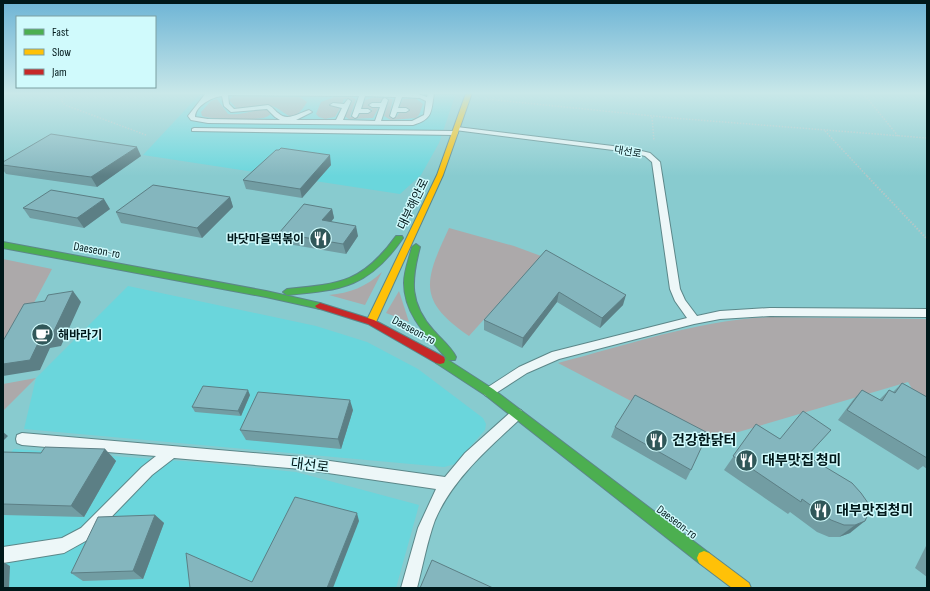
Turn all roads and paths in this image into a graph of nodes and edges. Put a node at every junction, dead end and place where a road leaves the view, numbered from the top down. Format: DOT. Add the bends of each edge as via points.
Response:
graph roads {
  1 [pos="107,121"];
  2 [pos="205,121"];
  3 [pos="419,121"];
  4 [pos="428,121"];
  5 [pos="460,121"];
  6 [pos="652,121"];
  7 [pos="709,121"];
  8 [pos="885,121"];
  9 [pos="304,122"];
  10 [pos="339,122"];
  11 [pos="377,123"];
  12 [pos="194,130"];
  13 [pos="825,130"];
  14 [pos="456,131"];
  15 [pos="429,133"];
  16 [pos="146,135"];
  17 [pos="898,136"];
  18 [pos="927,138"];
  19 [pos="656,162"];
  20 [pos="444,166"];
  21 [pos="435,185"];
  22 [pos="409,218"];
  23 [pos="404,229"];
  24 [pos="927,239"];
  25 [pos="3,245"];
  26 [pos="266,294"];
  27 [pos="927,313"];
  28 [pos="694,320"];
  29 [pos="371,322"];
  30 [pos="461,372"];
  31 [pos="489,392"];
  32 [pos="517,414"];
  33 [pos="22,439"];
  34 [pos="173,452"];
  35 [pos="447,484"];
  36 [pos="3,554"];
  37 [pos="409,588"];
  38 [pos="744,588"];
  1 -- 16 [label="path"];
  2 -- 9 [label="lane"];
  3 -- 11 [label="lane" via="413,123"];
  4 -- 15 [label="lane" via="430,123"];
  5 -- 14 [label="street, 대부해안로"];
  6 -- 19 [label="path"];
  7 -- 13 [label="path"];
  8 -- 17 [label="path"];
  9 -- 10 [label="lane"];
  10 -- 11 [label="lane"];
  12 -- 15 [label="lane, 대선로"];
  13 -- 17 [label="path"];
  13 -- 24 [label="path"];
  14 -- 15 [label="lane, 대선로"];
  14 -- 19 [label="lane, 대선로" via="628,150 648,155"];
  14 -- 20 [label="street, 대부해안로"];
  17 -- 18 [label="path"];
  19 -- 28 [label="lane, 대선로" via="675,289 680,301"];
  20 -- 21 [label="street, 대부해안로"];
  20 -- 30 [label="street" via="448,177 411,261 408,288 419,321"];
  21 -- 22 [label="street" via="420,198"];
  21 -- 29 [label="street, 대부해안로"];
  23 -- 26 [label="street" via="384,259 375,269 360,278 334,287"];
  25 -- 26 [label="street, Daeseon-ro"];
  26 -- 29 [label="street, Daeseon-ro"];
  27 -- 28 [label="lane" via="770,312 728,314"];
  28 -- 31 [label="lane" via="556,356 523,370"];
  29 -- 30 [label="street, Daeseon-ro"];
  30 -- 31 [label="street, Daeseon-ro"];
  31 -- 32 [label="street, Daeseon-ro"];
  32 -- 35 [label="lane" via="468,458"];
  32 -- 38 [label="street, Daeseon-ro"];
  33 -- 34 [label="lane, 대선로"];
  34 -- 35 [label="lane, 대선로" via="301,463"];
  34 -- 36 [label="lane" via="147,471 86,533 64,545"];
  35 -- 37 [label="lane" via="432,510"];
}
